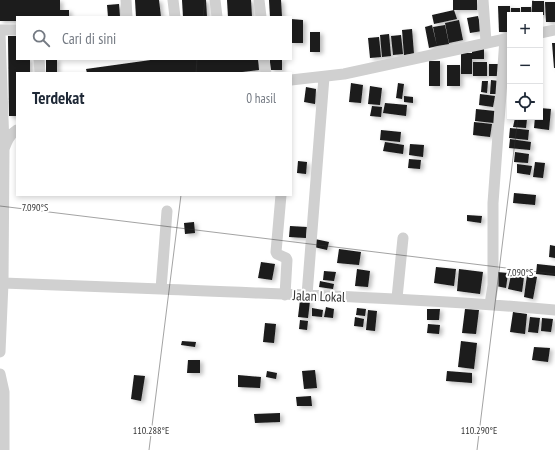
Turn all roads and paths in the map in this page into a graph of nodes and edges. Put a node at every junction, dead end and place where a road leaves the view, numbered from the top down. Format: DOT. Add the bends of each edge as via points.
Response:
graph roads {
  1 [pos="126,0"];
  2 [pos="173,0"];
  3 [pos="216,0"];
  4 [pos="259,0"];
  5 [pos="483,0"];
  6 [pos="127,16"];
  7 [pos="174,16"];
  8 [pos="217,16"];
  9 [pos="260,16"];
  10 [pos="0,30"];
  11 [pos="16,30"];
  12 [pos="555,30"];
  13 [pos="543,32"];
  14 [pos="0,33"];
  15 [pos="507,38"];
  16 [pos="486,42"];
  17 [pos="507,48"];
  18 [pos="39,60"];
  19 [pos="264,60"];
  20 [pos="40,72"];
  21 [pos="266,72"];
  22 [pos="324,77"];
  23 [pos="292,80"];
  24 [pos="16,130"];
  25 [pos="4,149"];
  26 [pos="281,196"];
  27 [pos="167,212"];
  28 [pos="404,238"];
  29 [pos="3,283"];
  30 [pos="161,289"];
  31 [pos="285,294"];
  32 [pos="307,295"];
  33 [pos="397,298"];
  34 [pos="490,304"];
  35 [pos="555,310"];
  36 [pos="0,352"];
  37 [pos="0,374"];
  38 [pos="2,438"];
  39 [pos="4,450"];
  1 -- 6 [label="street"];
  2 -- 7 [label="street"];
  3 -- 8 [label="street"];
  4 -- 9 [label="street"];
  5 -- 16 [label="street"];
  10 -- 11 [label="street"];
  12 -- 13 [label="street"];
  14 -- 25 [label="street"];
  15 -- 16 [label="street"];
  16 -- 22 [label="street"];
  17 -- 34 [label="street" via="494,196 493,285"];
  18 -- 20 [label="street"];
  19 -- 21 [label="street"];
  22 -- 23 [label="street"];
  22 -- 32 [label="street"];
  24 -- 25 [label="street" via="7,140"];
  25 -- 29 [label="street"];
  26 -- 31 [label="street" via="276,252 287,260"];
  27 -- 30 [label="street"];
  28 -- 33 [label="street"];
  29 -- 30 [label="street, Jalan Lokal"];
  29 -- 36 [label="street"];
  30 -- 31 [label="street, Jalan Lokal"];
  31 -- 32 [label="street, Jalan Lokal"];
  32 -- 33 [label="street, Jalan Lokal"];
  33 -- 34 [label="street, Jalan Lokal"];
  34 -- 35 [label="street, Jalan Lokal"];
  37 -- 38 [label="street" via="4,392"];
  38 -- 39 [label="street"];
}
